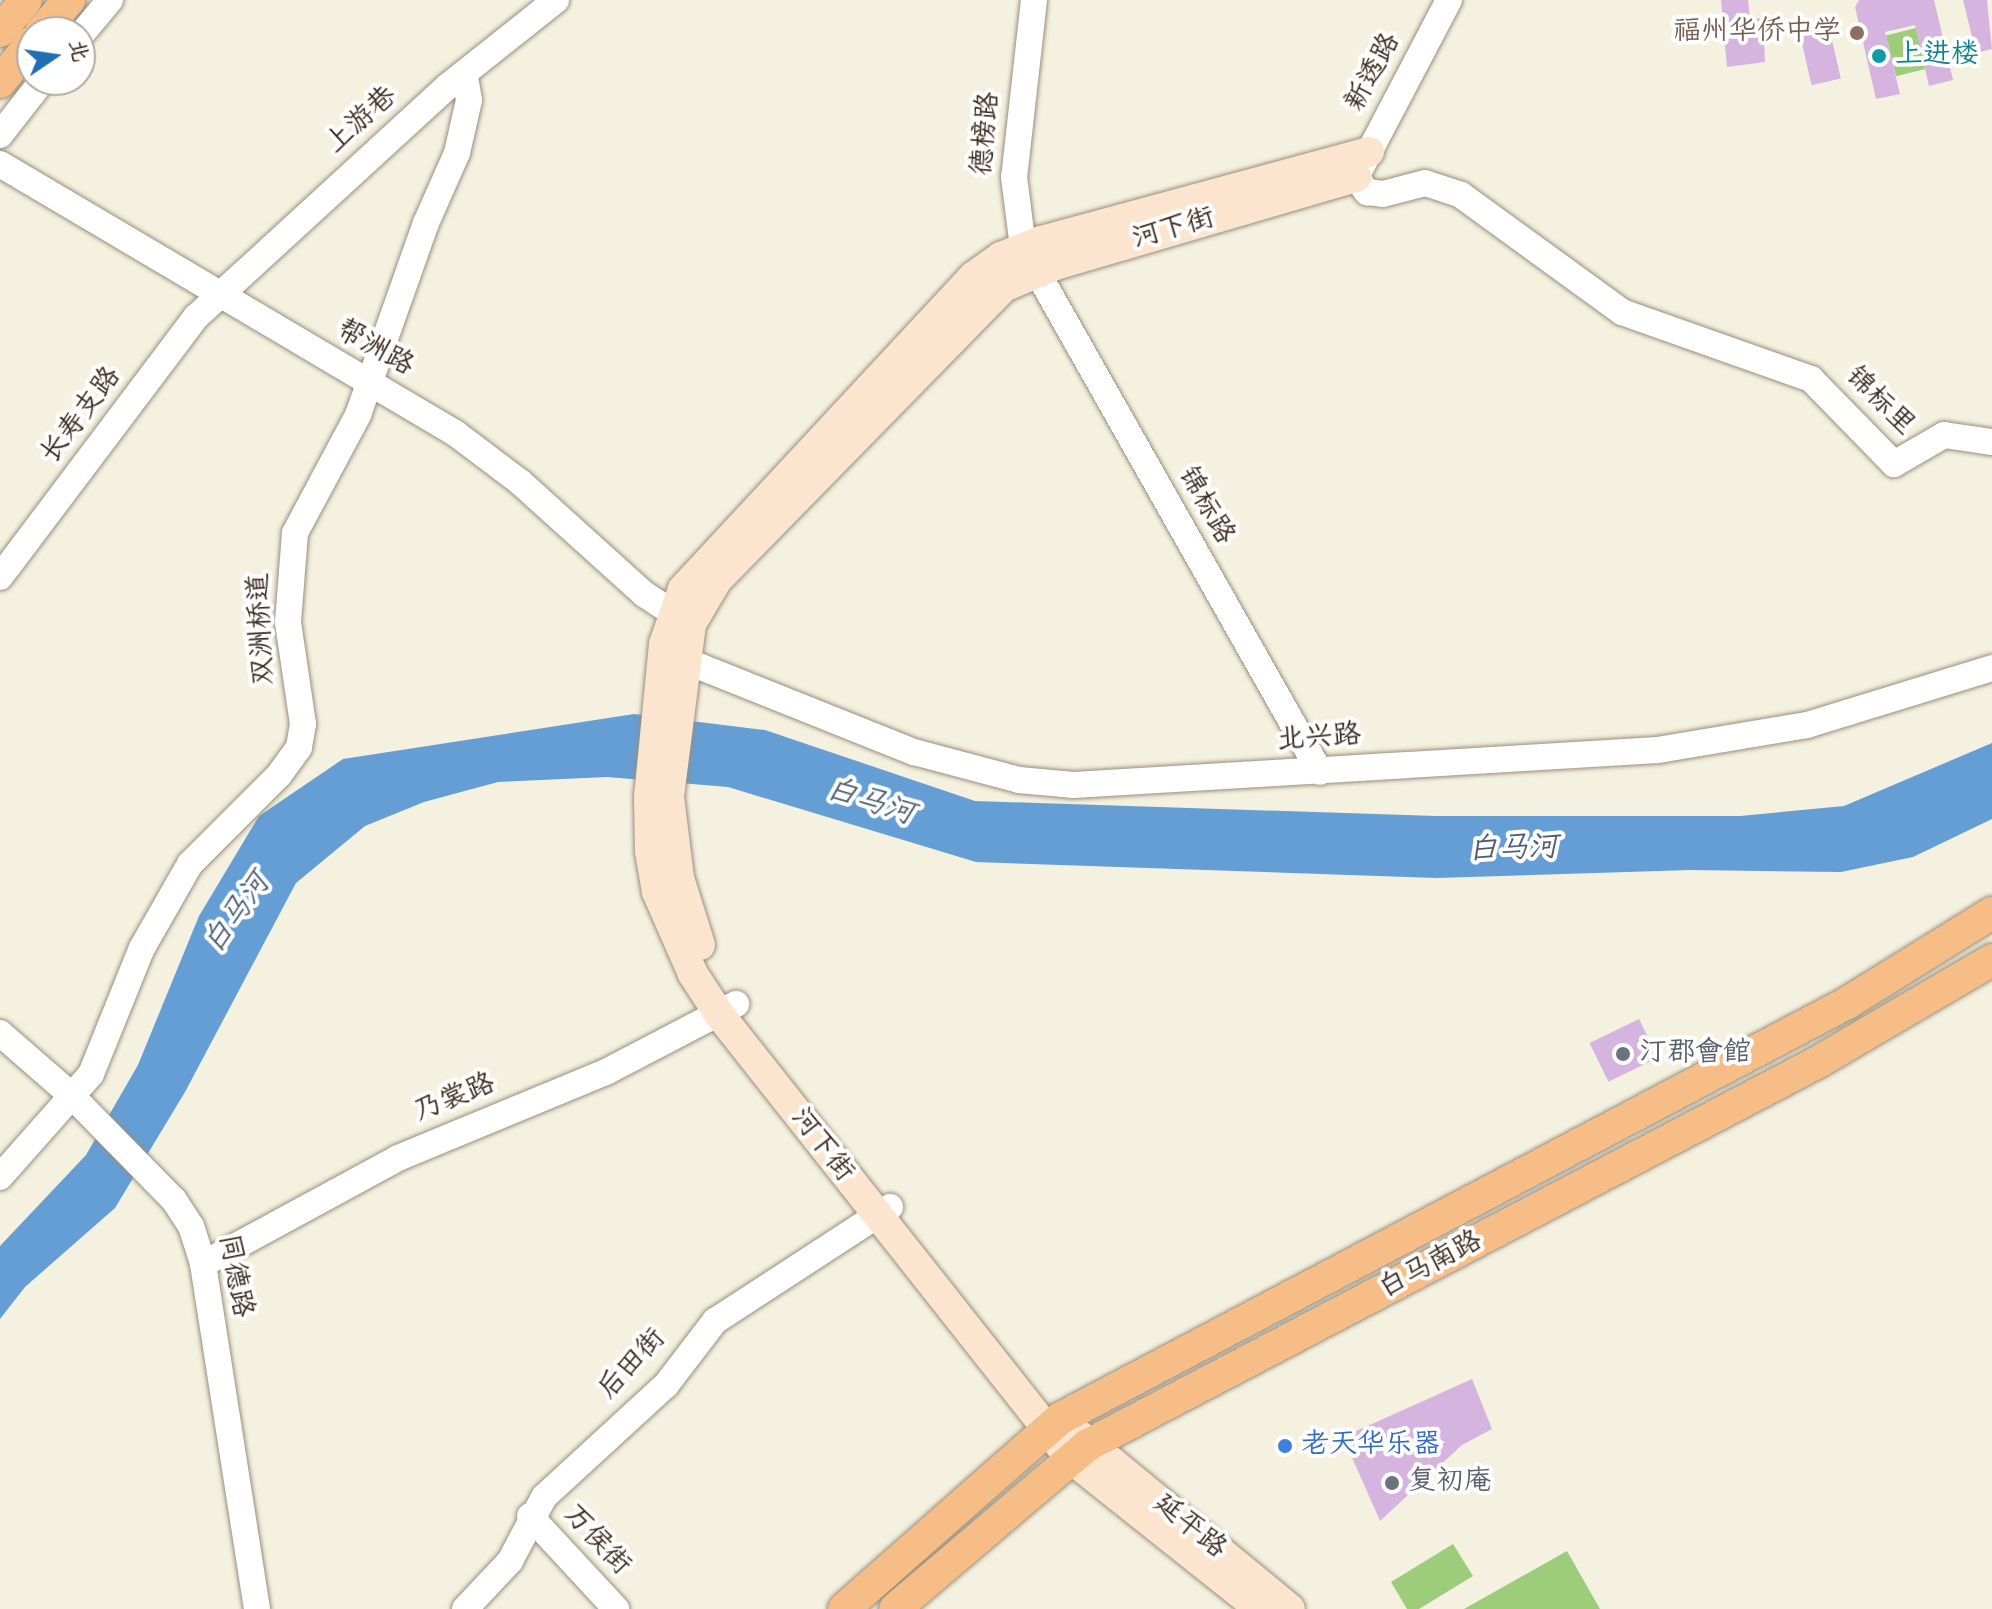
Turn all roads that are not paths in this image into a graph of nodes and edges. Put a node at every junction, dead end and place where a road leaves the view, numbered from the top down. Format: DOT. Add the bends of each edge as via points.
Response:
graph roads {
  1 [pos="26,0"];
  2 [pos="69,0"];
  3 [pos="110,0"];
  4 [pos="556,0"];
  5 [pos="1034,0"];
  6 [pos="1449,0"];
  7 [pos="55,16"];
  8 [pos="96,17"];
  9 [pos="0,31"];
  10 [pos="16,62"];
  11 [pos="464,73"];
  12 [pos="0,82"];
  13 [pos="30,96"];
  14 [pos="0,135"];
  15 [pos="0,164"];
  16 [pos="1362,165"];
  17 [pos="1029,260"];
  18 [pos="218,296"];
  19 [pos="368,384"];
  20 [pos="1992,442"];
  21 [pos="0,577"];
  22 [pos="681,618"];
  23 [pos="1992,668"];
  24 [pos="673,672"];
  25 [pos="1320,772"];
  26 [pos="1992,913"];
  27 [pos="1992,960"];
  28 [pos="728,1009"];
  29 [pos="0,1033"];
  30 [pos="71,1095"];
  31 [pos="0,1177"];
  32 [pos="883,1212"];
  33 [pos="203,1264"];
  34 [pos="1053,1424"];
  35 [pos="1079,1451"];
  36 [pos="530,1516"];
  37 [pos="257,1609"];
  38 [pos="465,1609"];
  39 [pos="616,1609"];
  40 [pos="844,1609"];
  41 [pos="895,1609"];
  42 [pos="1260,1609"];
  43 [pos="1290,1609"];
  1 -- 9 [label="main road"];
  2 -- 7 [label="main road"];
  3 -- 8 [label="street"];
  4 -- 11 [label="street, 上游巷"];
  5 -- 17 [label="street, 德榜路" via="1014,177"];
  6 -- 16 [label="street, 新透路"];
  10 -- 12 [label="main road"];
  11 -- 18 [label="street, 上游巷"];
  11 -- 19 [label="street, 双洲桥道" via="469,100 462,137"];
  13 -- 14 [label="street"];
  15 -- 18 [label="street, 帮洲路"];
  16 -- 17 [label="main road, 河下街"];
  16 -- 20 [label="street, 锦标里" via="1374,195 1413,183 1450,189 1642,323 1811,379 1894,464 1944,435"];
  17 -- 22 [label="main road, 河下街"];
  17 -- 25 [label="street, 锦标路"];
  18 -- 19 [label="street, 帮洲路"];
  18 -- 21 [label="street, 长寿支路" via="196,317"];
  19 -- 22 [label="street, 帮洲路" via="476,447"];
  19 -- 30 [label="street, 双洲桥道" via="358,415 299,523 292,548 288,622 303,724 299,747 279,775 211,838 183,875 135,962 98,1060"];
  22 -- 24 [label="main road, 河下街"];
  23 -- 25 [label="street, 北兴路" via="1807,725 1697,744"];
  24 -- 25 [label="street, 北兴路" via="914,752 1027,782 1097,785"];
  24 -- 28 [label="main road, 河下街" via="659,796 687,911"];
  26 -- 34 [label="main road" via="1835,1009"];
  27 -- 35 [label="main road, 白马南路" via="1846,1047"];
  28 -- 32 [label="main road, 河下街"];
  28 -- 33 [label="street, 乃裳路" via="595,1077 408,1153"];
  29 -- 30 [label="street, 同德路"];
  30 -- 31 [label="street, 双洲桥道"];
  30 -- 33 [label="street, 同德路" via="184,1212"];
  32 -- 34 [label="main road, 河下街"];
  32 -- 36 [label="street, 后田街" via="715,1321 666,1385 566,1475"];
  33 -- 37 [label="street, 同德路"];
  34 -- 35 [label="main road, 河下街"];
  34 -- 40 [label="main road"];
  35 -- 41 [label="main road, 白马南路"];
  35 -- 42 [label="main road, 延平路"];
  35 -- 43 [label="main road, 延平路"];
  36 -- 38 [label="street, 后田街" via="510,1561"];
  36 -- 39 [label="street, 万侯街"];
}
